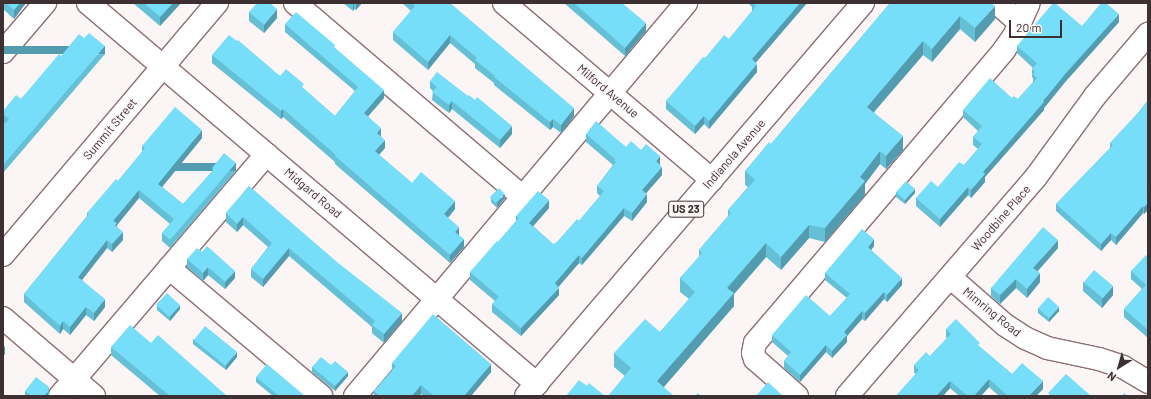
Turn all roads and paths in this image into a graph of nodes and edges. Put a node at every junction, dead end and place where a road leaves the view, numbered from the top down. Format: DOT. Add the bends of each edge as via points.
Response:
graph roads {
  1 [pos="45,3"];
  2 [pos="88,3"];
  3 [pos="217,3"];
  4 [pos="295,3"];
  5 [pos="504,3"];
  6 [pos="686,3"];
  7 [pos="863,3"];
  8 [pos="997,3"];
  9 [pos="1029,3"];
  10 [pos="1020,23"];
  11 [pos="1148,34"];
  12 [pos="3,52"];
  13 [pos="163,66"];
  14 [pos="610,93"];
  15 [pos="267,154"];
  16 [pos="712,180"];
  17 [pos="523,197"];
  18 [pos="3,255"];
  19 [pos="169,268"];
  20 [pos="950,277"];
  21 [pos="437,299"];
  22 [pos="3,318"];
  23 [pos="74,379"];
  24 [pos="1148,382"];
  25 [pos="532,390"];
  26 [pos="60,396"];
  27 [pos="94,396"];
  28 [pos="321,396"];
  29 [pos="355,396"];
  30 [pos="797,396"];
  31 [pos="847,396"];
  1 -- 12 [label="street"];
  2 -- 13 [label="street, Midgard Road"];
  3 -- 13 [label="street, Summit Street"];
  4 -- 17 [label="street"];
  5 -- 14 [label="street, Milford Avenue"];
  6 -- 14 [label="street"];
  7 -- 16 [label="street, Indianola Avenue / US 23"];
  8 -- 10 [label="street"];
  9 -- 10 [label="street"];
  10 -- 30 [label="street" via="1004,50 755,343 755,359"];
  11 -- 20 [label="street, Woodbine Place" via="1095,96 1036,177"];
  13 -- 15 [label="street, Midgard Road"];
  13 -- 18 [label="street, Summit Street"];
  14 -- 16 [label="street, Milford Avenue"];
  14 -- 17 [label="street"];
  15 -- 19 [label="street"];
  15 -- 21 [label="street, Midgard Road"];
  16 -- 25 [label="street, Indianola Avenue / US 23"];
  17 -- 21 [label="street"];
  19 -- 23 [label="street"];
  19 -- 28 [label="street"];
  20 -- 24 [label="street, Mimring Road" via="1005,325 1025,338 1047,348 1123,367"];
  20 -- 31 [label="street, Woodbine Place"];
  21 -- 25 [label="street, Midgard Road"];
  21 -- 29 [label="street"];
  22 -- 23 [label="street"];
  23 -- 26 [label="street"];
  23 -- 27 [label="street"];
}
